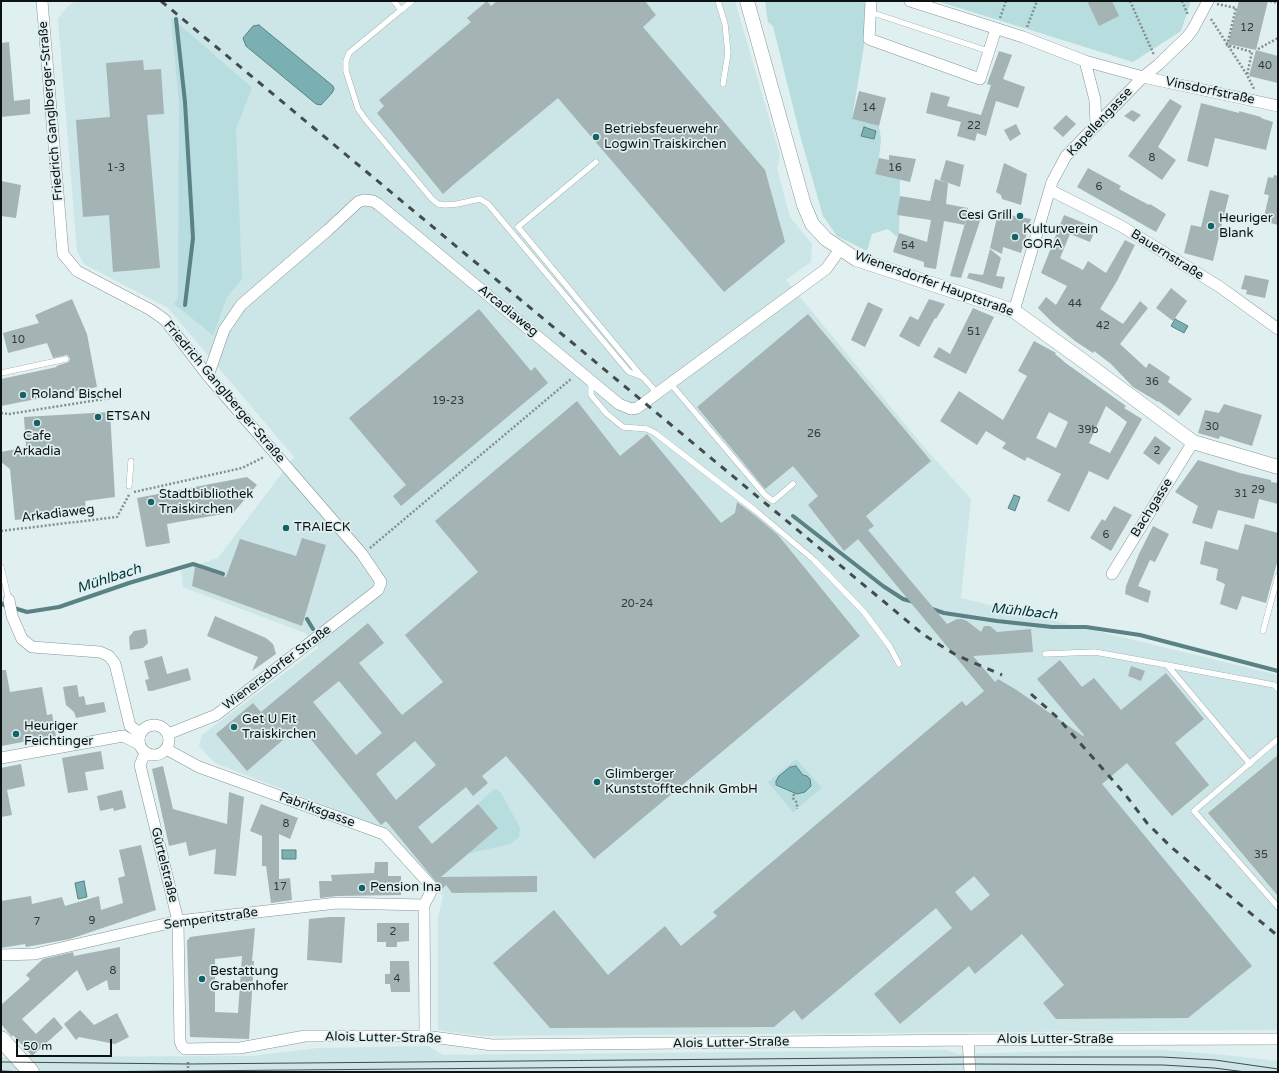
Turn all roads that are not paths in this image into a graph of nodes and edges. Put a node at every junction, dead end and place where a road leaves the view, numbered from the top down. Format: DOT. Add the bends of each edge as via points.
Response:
graph roads {
  1 [pos="42,1"];
  2 [pos="394,1"];
  3 [pos="412,1"];
  4 [pos="718,1"];
  5 [pos="747,1"];
  6 [pos="910,1"];
  7 [pos="1206,4"];
  8 [pos="870,6"];
  9 [pos="401,10"];
  10 [pos="996,29"];
  11 [pos="988,51"];
  12 [pos="1085,61"];
  13 [pos="1143,77"];
  14 [pos="723,84"];
  15 [pos="1278,106"];
  16 [pos="1096,126"];
  17 [pos="596,162"];
  18 [pos="1050,190"];
  19 [pos="841,248"];
  20 [pos="1014,311"];
  21 [pos="1278,329"];
  22 [pos="66,359"];
  23 [pos="1,373"];
  24 [pos="208,376"];
  25 [pos="643,377"];
  26 [pos="591,380"];
  27 [pos="670,383"];
  28 [pos="657,393"];
  29 [pos="1193,442"];
  30 [pos="131,461"];
  31 [pos="1278,467"];
  32 [pos="793,484"];
  33 [pos="129,486"];
  34 [pos="1,567"];
  35 [pos="1112,574"];
  36 [pos="1278,576"];
  37 [pos="378,590"];
  38 [pos="10,600"];
  39 [pos="1262,631"];
  40 [pos="1045,654"];
  41 [pos="899,664"];
  42 [pos="1167,665"];
  43 [pos="1278,689"];
  44 [pos="168,734"];
  45 [pos="1278,740"];
  46 [pos="141,744"];
  47 [pos="166,749"];
  48 [pos="1,758"];
  49 [pos="1250,764"];
  50 [pos="424,905"];
  51 [pos="1278,907"];
  52 [pos="178,921"];
  53 [pos="1,955"];
  54 [pos="425,1036"];
  55 [pos="1,1039"];
  56 [pos="1278,1039"];
  57 [pos="968,1040"];
  58 [pos="185,1049"];
  59 [pos="32,1072"];
  60 [pos="970,1072"];
  1 -- 24 [label="street, Friedrich Ganglberger-Straße" via="63,254 77,271 165,320"];
  2 -- 9 [label="lane"];
  3 -- 9 [label="lane"];
  4 -- 14 [label="lane" via="725,24 728,53"];
  5 -- 19 [label="street, Wienersdorfer Hauptstraße" via="804,205 812,224 826,239"];
  6 -- 10 [label="street, Vinsdorfstraße"];
  7 -- 13 [label="street, Kapellengasse" via="1187,37"];
  8 -- 11 [label="lane"];
  8 -- 11 [label="street" via="869,39 980,79"];
  9 -- 25 [label="lane" via="349,53 346,71 358,109 426,193 438,204 457,204 480,199 488,204 628,372"];
  10 -- 11 [label="street"];
  10 -- 12 [label="street, Vinsdorfstraße"];
  12 -- 13 [label="street, Vinsdorfstraße"];
  12 -- 16 [label="street" via="1094,100"];
  13 -- 15 [label="street, Vinsdorfstraße"];
  13 -- 16 [label="street, Kapellengasse"];
  16 -- 18 [label="street, Kapellengasse" via="1066,156"];
  17 -- 25 [label="lane" via="518,227"];
  18 -- 20 [label="street, Kapellengasse"];
  18 -- 21 [label="street, Bauernstraße" via="1127,230 1220,287"];
  19 -- 20 [label="street, Wienersdorfer Hauptstraße" via="856,259"];
  19 -- 27 [label="street, Arcadiaweg" via="826,269"];
  20 -- 29 [label="street, Wienersdorfer Hauptstraße"];
  22 -- 23 [label="lane"];
  24 -- 26 [label="street, Arcadiaweg" via="224,330 241,305 358,202 364,200 378,204"];
  24 -- 37 [label="street, Friedrich Ganglberger-Straße" via="362,554 380,582"];
  25 -- 28 [label="lane"];
  26 -- 28 [label="street, Arcadiaweg" via="619,404 631,409 637,408"];
  26 -- 41 [label="lane" via="591,395 606,413 623,427 647,429 655,433 756,511 814,560 864,612 890,647"];
  27 -- 28 [label="street, Arcadiaweg"];
  27 -- 32 [label="lane" via="765,495 773,501"];
  29 -- 31 [label="street, Wienersdorfer Hauptstraße"];
  29 -- 35 [label="street, Bachgasse"];
  30 -- 33 [label="lane"];
  34 -- 38 [label="lane"];
  36 -- 39 [label="lane"];
  37 -- 44 [label="street, Wienersdorfer Straße" via="216,715"];
  38 -- 46 [label="street" via="12,616 22,639 32,647 100,652 109,656 115,664 130,726"];
  40 -- 42 [label="lane" via="1095,652"];
  42 -- 43 [label="lane" via="1274,685"];
  42 -- 49 [label="lane"];
  44 -- 46 [label="street" via="160,726 148,726"];
  44 -- 47 [label="street" via="169,742"];
  45 -- 49 [label="lane"];
  46 -- 47 [label="street" via="156,756"];
  46 -- 48 [label="street" via="123,736"];
  46 -- 52 [label="street, Gürtelstraße" via="140,765"];
  47 -- 50 [label="street, Fabriksgasse" via="199,767 384,834 433,888"];
  49 -- 51 [label="lane" via="1194,811"];
  50 -- 52 [label="street, Semperitstraße" via="337,903"];
  50 -- 54 [label="street"];
  52 -- 53 [label="street, Semperitstraße" via="34,954"];
  52 -- 58 [label="street, Gürtelstraße" via="180,1041"];
  54 -- 57 [label="street, Alois Lutter-Straße" via="492,1045"];
  54 -- 58 [label="street, Alois Lutter-Straße" via="305,1036 240,1048"];
  55 -- 59 [label="main road"];
  56 -- 57 [label="street, Alois Lutter-Straße"];
  57 -- 60 [label="street"];
}
